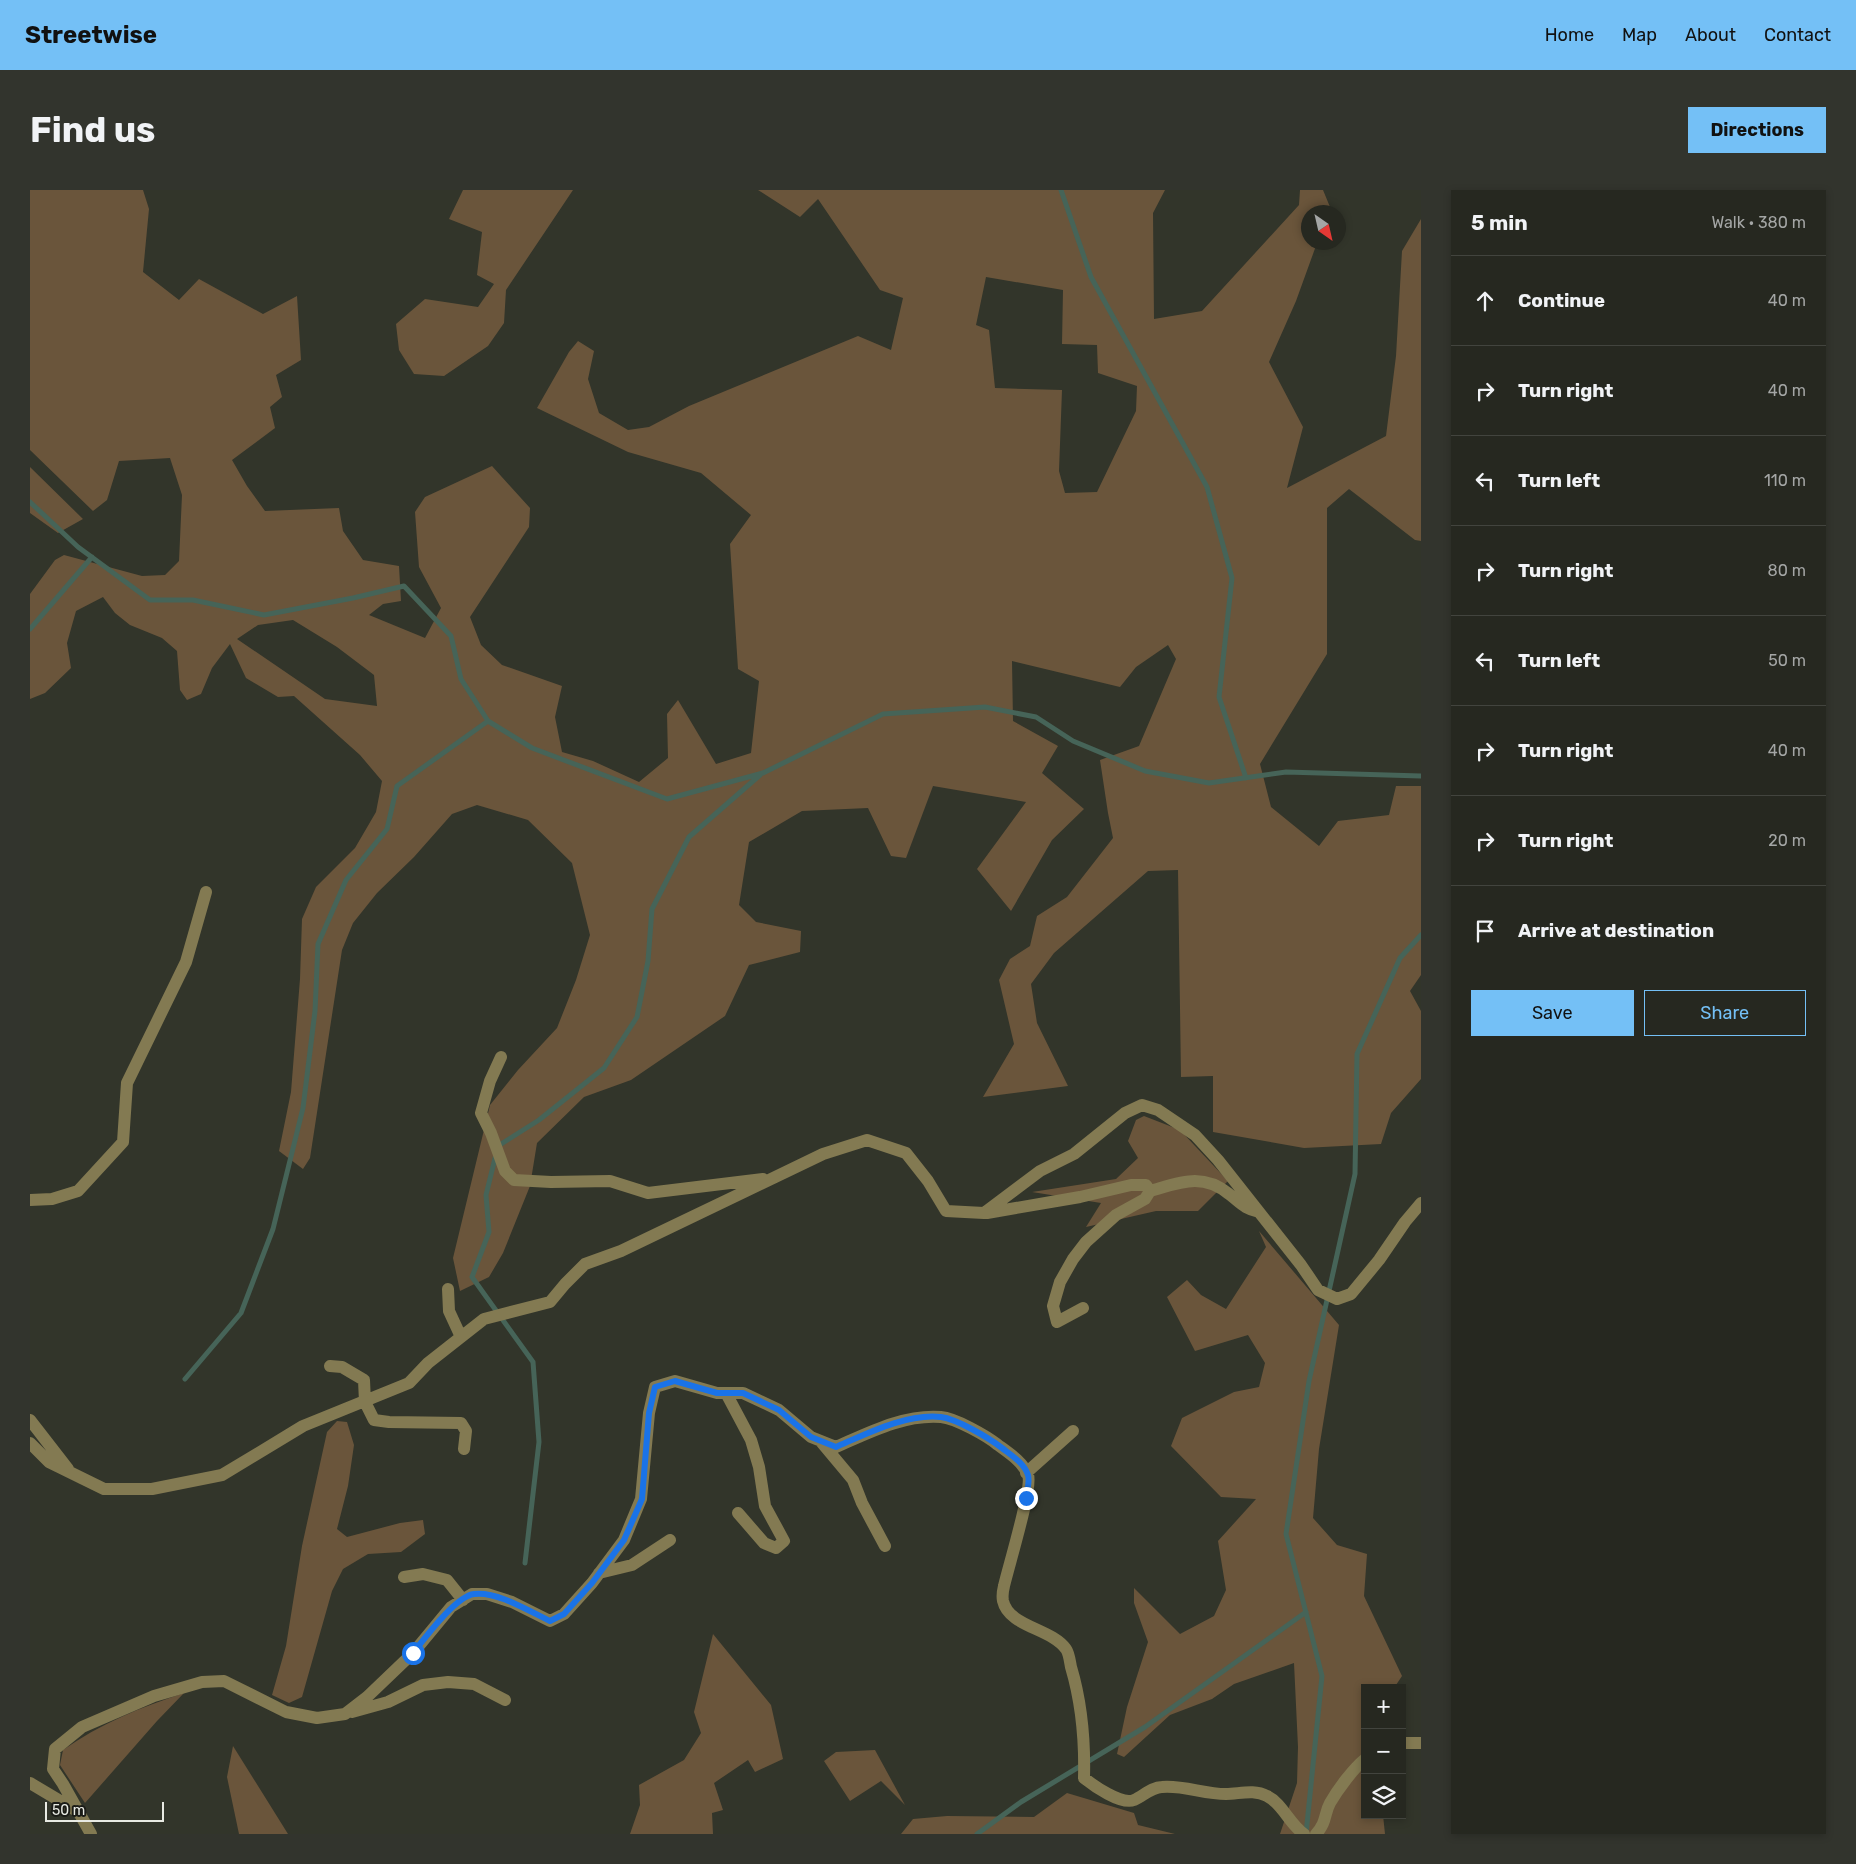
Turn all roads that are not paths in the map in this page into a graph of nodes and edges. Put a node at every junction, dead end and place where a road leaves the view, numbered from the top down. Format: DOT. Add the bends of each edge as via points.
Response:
graph roads {
  1 [pos="206,892"];
  2 [pos="502,1057"];
  3 [pos="775,1177"];
  4 [pos="1150,1191"];
  5 [pos="30,1200"];
  6 [pos="1421,1202"];
  7 [pos="1259,1212"];
  8 [pos="984,1213"];
  9 [pos="448,1289"];
  10 [pos="1083,1308"];
  11 [pos="461,1337"];
  12 [pos="330,1366"];
  13 [pos="726,1393"];
  14 [pos="365,1402"];
  15 [pos="30,1420"];
  16 [pos="1073,1431"];
  17 [pos="820,1441"];
  18 [pos="30,1443"];
  19 [pos="464,1448"];
  20 [pos="71,1473"];
  21 [pos="1026,1473"];
  22 [pos="738,1513"];
  23 [pos="670,1540"];
  24 [pos="885,1546"];
  25 [pos="600,1573"];
  26 [pos="404,1578"];
  27 [pos="463,1600"];
  28 [pos="505,1700"];
  29 [pos="345,1714"];
  30 [pos="1421,1743"];
  31 [pos="1406,1744"];
  32 [pos="1361,1762"];
  33 [pos="30,1783"];
  34 [pos="77,1811"];
  35 [pos="91,1834"];
  36 [pos="1304,1834"];
  37 [pos="1316,1834"];
  1 -- 5 [label="street" via="186,962 127,1083 123,1142 78,1191 52,1199"];
  2 -- 3 [label="street" via="481,1113 505,1171 514,1180 610,1181 648,1193"];
  3 -- 8 [label="street" via="823,1154 867,1140 906,1153 946,1211"];
  3 -- 11 [label="street" via="622,1251 585,1264 550,1302 484,1319"];
  4 -- 7 [label="street" via="1193,1180 1217,1184 1245,1209"];
  4 -- 8 [label="street" via="1146,1185 1131,1185"];
  4 -- 10 [label="street" via="1145,1199 1116,1216 1092,1236 1073,1259 1060,1282 1053,1306 1057,1322"];
  6 -- 7 [label="street" via="1351,1294 1337,1299 1318,1290"];
  7 -- 8 [label="street" via="1195,1135 1158,1110 1142,1105 1125,1112 1074,1154 1040,1171"];
  9 -- 11 [label="street" via="450,1312"];
  11 -- 14 [label="street" via="409,1383"];
  12 -- 14 [label="street" via="342,1367 364,1380"];
  13 -- 17 [label="street" via="743,1393 779,1410"];
  13 -- 22 [label="street" via="751,1440 764,1506 784,1541 776,1548 764,1543"];
  13 -- 25 [label="street" via="675,1381 655,1387 649,1413 642,1499 624,1540"];
  14 -- 19 [label="street" via="374,1420 461,1423 466,1432"];
  14 -- 20 [label="street" via="303,1426 222,1475 152,1489 104,1489"];
  15 -- 20 [label="street"];
  16 -- 21 [label="street"];
  17 -- 21 [label="street" via="836,1447 908,1419 942,1417 994,1441 1019,1462"];
  17 -- 24 [label="street" via="853,1480"];
  18 -- 20 [label="street" via="49,1462"];
  21 -- 36 [label="street" via="1026,1498 1003,1600 1008,1613 1066,1649 1083,1721 1084,1778 1097,1788 1132,1801 1160,1786 1205,1793 1248,1792 1267,1796"];
  23 -- 25 [label="street" via="632,1565"];
  25 -- 27 [label="street" via="564,1614 550,1621 487,1594 472,1594"];
  26 -- 27 [label="street" via="423,1574 447,1580"];
  27 -- 29 [label="street" via="451,1607 413,1653"];
  28 -- 29 [label="street" via="474,1684 448,1682 423,1685 388,1702"];
  29 -- 34 [label="street" via="317,1718 286,1712 224,1681 202,1682 154,1696 82,1727 55,1749 53,1770"];
  30 -- 31 [label="street"];
  32 -- 37 [label="street" via="1330,1804 1326,1819"];
  33 -- 34 [label="street"];
  34 -- 35 [label="street"];
}
